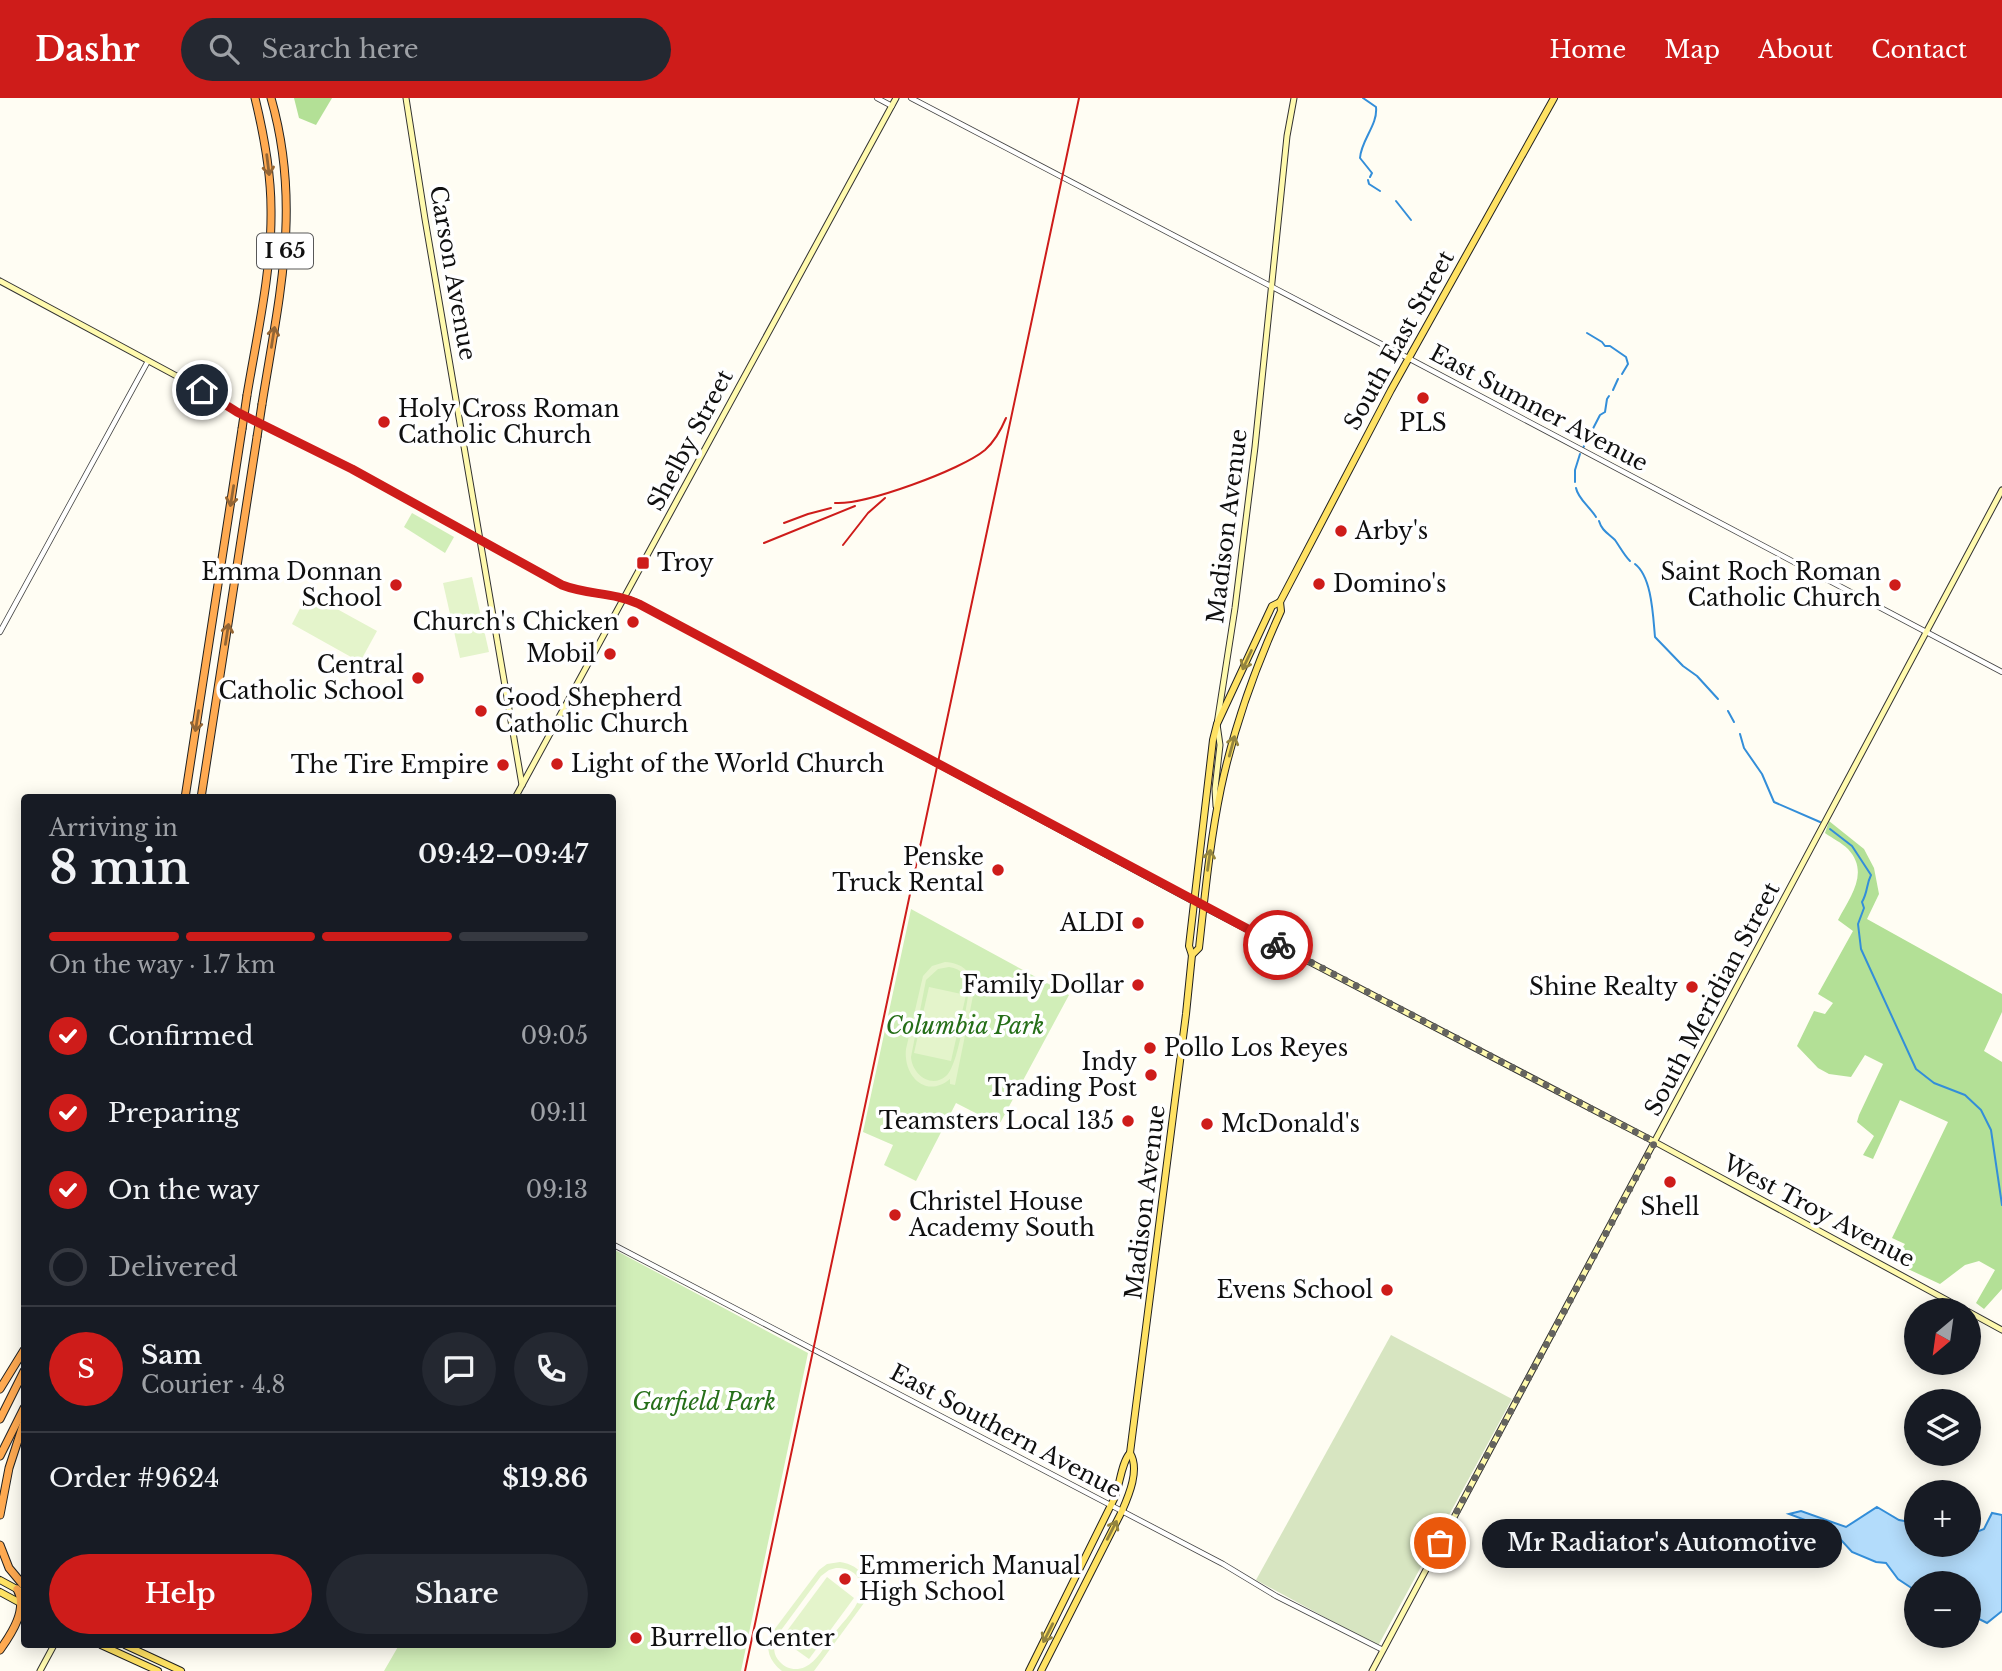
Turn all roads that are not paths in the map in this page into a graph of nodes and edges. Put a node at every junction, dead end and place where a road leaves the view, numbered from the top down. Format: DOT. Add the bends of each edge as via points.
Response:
graph roads {
  1 [pos="255,98"];
  2 [pos="271,98"];
  3 [pos="406,98"];
  4 [pos="877,98"];
  5 [pos="896,98"];
  6 [pos="911,98"];
  7 [pos="1294,98"];
  8 [pos="1554,98"];
  9 [pos="891,106"];
  10 [pos="0,281"];
  11 [pos="1271,287"];
  12 [pos="1409,358"];
  13 [pos="148,360"];
  14 [pos="2002,490"];
  15 [pos="481,540"];
  16 [pos="623,598"];
  17 [pos="1279,602"];
  18 [pos="0,632"];
  19 [pos="1926,632"];
  20 [pos="2002,672"];
  21 [pos="1217,724"];
  22 [pos="1213,740"];
  23 [pos="522,785"];
  24 [pos="186,794"];
  25 [pos="202,794"];
  26 [pos="517,794"];
  27 [pos="1216,813"];
  28 [pos="1194,901"];
  29 [pos="1204,907"];
  30 [pos="1192,955"];
  31 [pos="1655,1142"];
  32 [pos="616,1246"];
  33 [pos="1944,1298"];
  34 [pos="1981,1318"];
  35 [pos="2002,1330"];
  36 [pos="21,1355"];
  37 [pos="21,1377"];
  38 [pos="0,1389"];
  39 [pos="21,1414"];
  40 [pos="0,1419"];
  41 [pos="21,1431"];
  42 [pos="1130,1453"];
  43 [pos="0,1456"];
  44 [pos="1111,1506"];
  45 [pos="1122,1511"];
  46 [pos="0,1515"];
  47 [pos="0,1545"];
  48 [pos="0,1580"];
  49 [pos="21,1587"];
  50 [pos="21,1589"];
  51 [pos="0,1592"];
  52 [pos="21,1603"];
  53 [pos="21,1609"];
  54 [pos="21,1618"];
  55 [pos="15,1625"];
  56 [pos="52,1648"];
  57 [pos="108,1648"];
  58 [pos="131,1648"];
  59 [pos="0,1650"];
  60 [pos="1383,1650"];
  61 [pos="40,1671"];
  62 [pos="158,1671"];
  63 [pos="181,1671"];
  64 [pos="1029,1671"];
  65 [pos="1041,1671"];
  66 [pos="1371,1671"];
  1 -- 24 [label="highway, I 65, one-way, bridge" via="268,159 271,225 267,270"];
  25 -- 2 [label="highway, I 65, one-way, bridge" via="284,268 288,219 284,161"];
  3 -- 15 [label="main road, Carson Avenue"];
  4 -- 9 [label="street"];
  5 -- 9 [label="main road, Shelby Street"];
  6 -- 11 [label="street, East Sumner Avenue"];
  7 -- 11 [label="main road, Madison Avenue"];
  8 -- 12 [label="main road, South East Street"];
  9 -- 16 [label="main road, Shelby Street"];
  10 -- 13 [label="main road, West Troy Avenue"];
  11 -- 12 [label="street, East Sumner Avenue"];
  11 -- 21 [label="main road, Madison Avenue" via="1235,608"];
  12 -- 17 [label="main road, South East Street"];
  12 -- 19 [label="street, East Sumner Avenue"];
  13 -- 15 [label="main road, West Troy Avenue"];
  13 -- 18 [label="street"];
  14 -- 19 [label="main road, South Meridian Street"];
  15 -- 16 [label="main road, West Troy Avenue" via="572,589"];
  15 -- 23 [label="main road, Carson Avenue"];
  16 -- 23 [label="main road, Shelby Street"];
  16 -- 28 [label="main road, West Troy Avenue"];
  17 -- 21 [label="main road, South East Street, one-way" via="1272,606"];
  27 -- 17 [label="main road, South East Street, one-way" via="1239,718 1281,611"];
  19 -- 20 [label="street, East Sumner Avenue"];
  19 -- 31 [label="main road, South Meridian Street"];
  21 -- 22 [label="main road, South East Street"];
  21 -- 27 [label="main road, Madison Avenue"];
  22 -- 28 [label="main road, Madison Avenue"];
  23 -- 26 [label="main road, Shelby Street"];
  29 -- 27 [label="main road, Madison Avenue, one-way"];
  28 -- 29 [label="main road, West Troy Avenue"];
  28 -- 30 [label="main road, Madison Avenue"];
  29 -- 30 [label="main road, Madison Avenue" via="1199,948"];
  29 -- 31 [label="main road, West Troy Avenue"];
  30 -- 42 [label="main road, Madison Avenue"];
  31 -- 33 [label="main road, West Troy Avenue"];
  31 -- 60 [label="main road, South Meridian Street"];
  32 -- 44 [label="street, East Southern Avenue"];
  34 -- 35 [label="main road, West Troy Avenue"];
  36 -- 38 [label="highway"];
  37 -- 40 [label="highway"];
  39 -- 43 [label="highway"];
  41 -- 46 [label="highway"];
  42 -- 44 [label="main road, Madison Avenue"];
  42 -- 45 [label="main road, Madison Avenue" via="1135,1460 1133,1475"];
  44 -- 45 [label="street, East Southern Avenue"];
  44 -- 64 [label="main road, Madison Avenue, one-way"];
  45 -- 60 [label="street, East Southern Avenue"];
  65 -- 45 [label="main road, Madison Avenue, one-way"];
  47 -- 49 [label="highway"];
  48 -- 50 [label="main road"];
  51 -- 52 [label="main road"];
  53 -- 55 [label="highway"];
  54 -- 55 [label="highway"];
  55 -- 59 [label="highway"];
  56 -- 61 [label="main road"];
  57 -- 62 [label="main road"];
  58 -- 63 [label="main road"];
  60 -- 66 [label="main road, South Meridian Street"];
}
